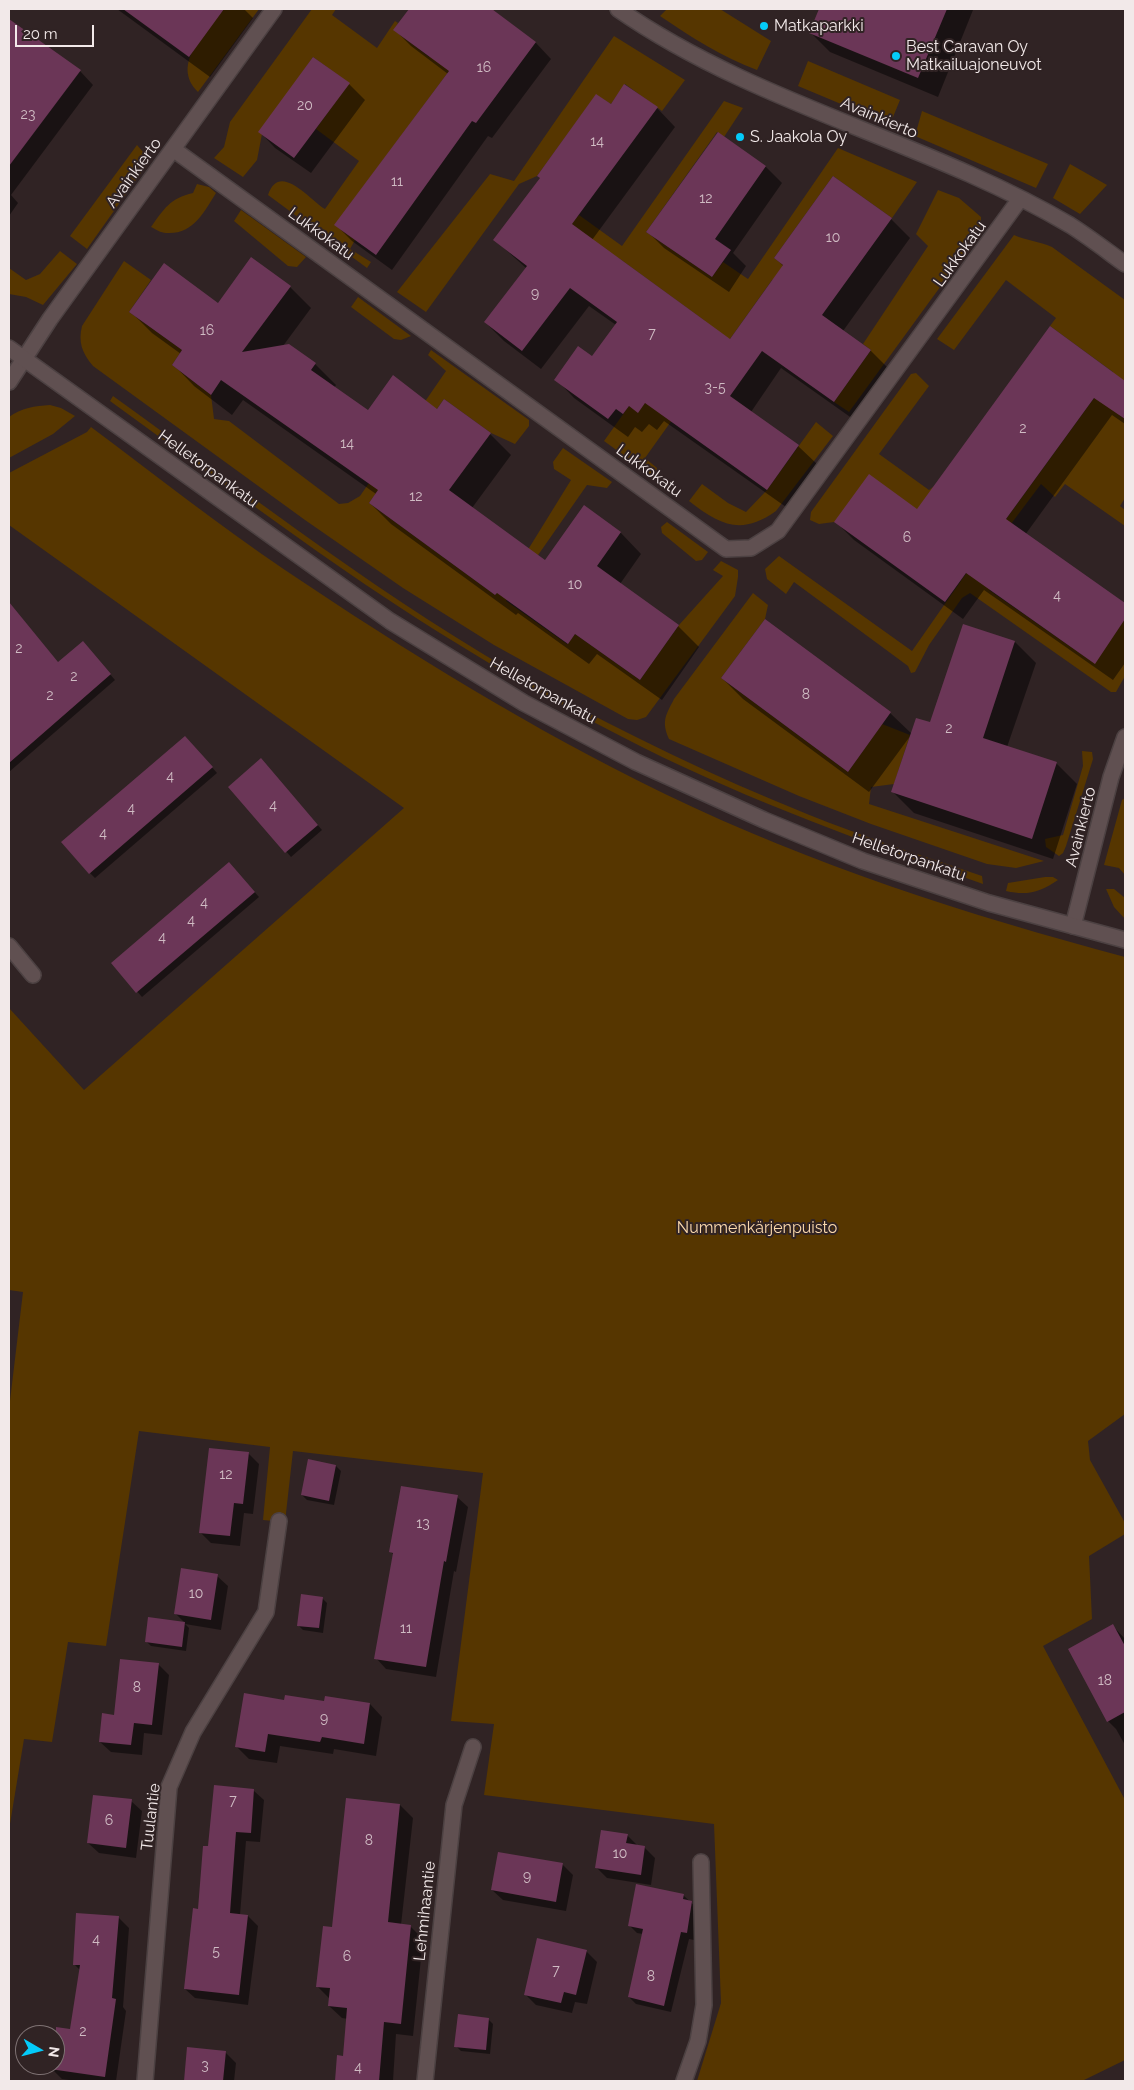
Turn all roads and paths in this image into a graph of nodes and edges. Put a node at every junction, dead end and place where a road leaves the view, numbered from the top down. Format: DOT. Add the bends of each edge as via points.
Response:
graph roads {
  1 [pos="274,9"];
  2 [pos="618,9"];
  3 [pos="174,149"];
  4 [pos="1020,199"];
  5 [pos="1125,264"];
  6 [pos="9,348"];
  7 [pos="24,359"];
  8 [pos="9,382"];
  9 [pos="1125,737"];
  10 [pos="1073,926"];
  11 [pos="1125,940"];
  12 [pos="9,946"];
  13 [pos="33,975"];
  14 [pos="279,1521"];
  15 [pos="473,1747"];
  16 [pos="701,1862"];
  17 [pos="146,2081"];
  18 [pos="425,2081"];
  19 [pos="684,2081"];
  1 -- 3 [label="street, Avainkierto"];
  2 -- 4 [label="street, Avainkierto" via="720,69"];
  3 -- 4 [label="street, Lukkokatu" via="726,548 751,548 778,531"];
  3 -- 7 [label="street, Avainkierto"];
  4 -- 5 [label="street, Avainkierto" via="1070,225"];
  6 -- 7 [label="street, Helletorpankatu"];
  7 -- 8 [label="street, Avainkierto"];
  7 -- 10 [label="street, Helletorpankatu" via="390,621 524,703 636,762 863,861 989,903"];
  9 -- 10 [label="street, Avainkierto"];
  10 -- 11 [label="street, Helletorpankatu"];
  12 -- 13 [label="street"];
  14 -- 17 [label="street, Tuulantie" via="266,1612 193,1732 169,1787"];
  15 -- 18 [label="street, Lehmihaantie" via="454,1805"];
  16 -- 19 [label="street" via="704,2005 698,2041"];
}
